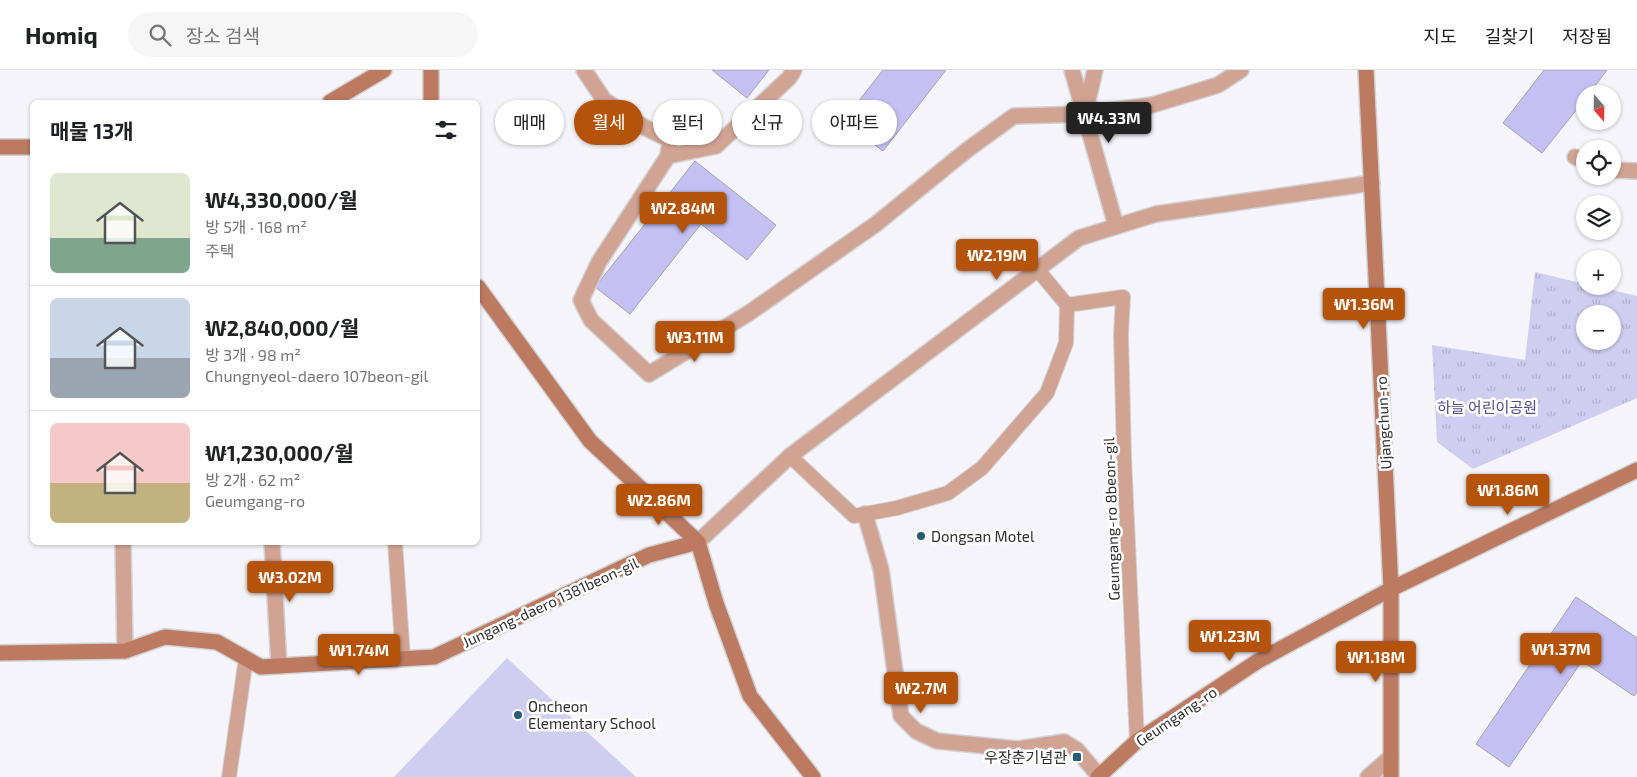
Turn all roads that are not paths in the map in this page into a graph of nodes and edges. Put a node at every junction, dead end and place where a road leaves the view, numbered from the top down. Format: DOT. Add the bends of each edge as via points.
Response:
graph roads {
  1 [pos="384,70"];
  2 [pos="431,70"];
  3 [pos="584,70"];
  4 [pos="794,70"];
  5 [pos="1072,70"];
  6 [pos="1095,70"];
  7 [pos="1241,70"];
  8 [pos="1366,70"];
  9 [pos="333,100"];
  10 [pos="431,100"];
  11 [pos="1084,114"];
  12 [pos="0,147"];
  13 [pos="30,147"];
  14 [pos="668,156"];
  15 [pos="1621,170"];
  16 [pos="1637,171"];
  17 [pos="1372,183"];
  18 [pos="1116,226"];
  19 [pos="1037,269"];
  20 [pos="480,290"];
  21 [pos="1067,305"];
  22 [pos="790,456"];
  23 [pos="1637,470"];
  24 [pos="865,514"];
  25 [pos="698,542"];
  26 [pos="123,545"];
  27 [pos="272,545"];
  28 [pos="395,545"];
  29 [pos="1391,589"];
  30 [pos="125,652"];
  31 [pos="0,653"];
  32 [pos="246,658"];
  33 [pos="403,658"];
  34 [pos="279,666"];
  35 [pos="1137,740"];
  36 [pos="1391,757"];
  37 [pos="1099,776"];
  38 [pos="229,777"];
  39 [pos="812,777"];
  40 [pos="1368,777"];
  41 [pos="1391,777"];
  1 -- 9 [label="street"];
  2 -- 10 [label="street"];
  3 -- 14 [label="street" via="604,100 670,140"];
  4 -- 14 [label="street" via="716,146"];
  5 -- 11 [label="street"];
  6 -- 11 [label="street"];
  7 -- 11 [label="street" via="1218,85 1152,105"];
  8 -- 17 [label="street, Ujangchun-ro"];
  11 -- 14 [label="street" via="1014,116 876,224 749,313 649,374 591,320 581,300 599,262"];
  11 -- 18 [label="street"];
  12 -- 13 [label="street"];
  15 -- 16 [label="street"];
  17 -- 18 [label="street" via="1156,214"];
  17 -- 29 [label="street, Ujangchun-ro"];
  18 -- 19 [label="street" via="1079,238"];
  19 -- 21 [label="lane"];
  19 -- 22 [label="street"];
  20 -- 25 [label="street" via="590,441"];
  21 -- 24 [label="lane" via="1066,343 1047,393 982,468 948,493"];
  21 -- 35 [label="lane, Geumgang-ro 8beon-gil" via="1124,297 1124,457"];
  22 -- 24 [label="lane" via="854,516"];
  22 -- 25 [label="street"];
  23 -- 29 [label="street, Geumgang-ro"];
  24 -- 37 [label="street" via="882,578 900,716 916,731 937,741 1018,749 1064,742 1077,750"];
  25 -- 33 [label="street, Jungang-daero 1381beon-gil" via="649,555 434,657"];
  25 -- 39 [label="street" via="750,696"];
  26 -- 30 [label="street"];
  27 -- 34 [label="street"];
  28 -- 33 [label="lane"];
  29 -- 35 [label="street, Geumgang-ro" via="1258,660"];
  29 -- 36 [label="street, Ujangchun-ro"];
  30 -- 31 [label="street, Jungang-daero 1381beon-gil"];
  30 -- 32 [label="street, Jungang-daero 1381beon-gil" via="165,637 217,642"];
  32 -- 34 [label="street, Jungang-daero 1381beon-gil" via="260,667"];
  32 -- 38 [label="lane"];
  33 -- 34 [label="street, Jungang-daero 1381beon-gil"];
  35 -- 37 [label="street, Geumgang-ro"];
  36 -- 40 [label="street"];
  36 -- 41 [label="street, Ujangchun-ro"];
}
